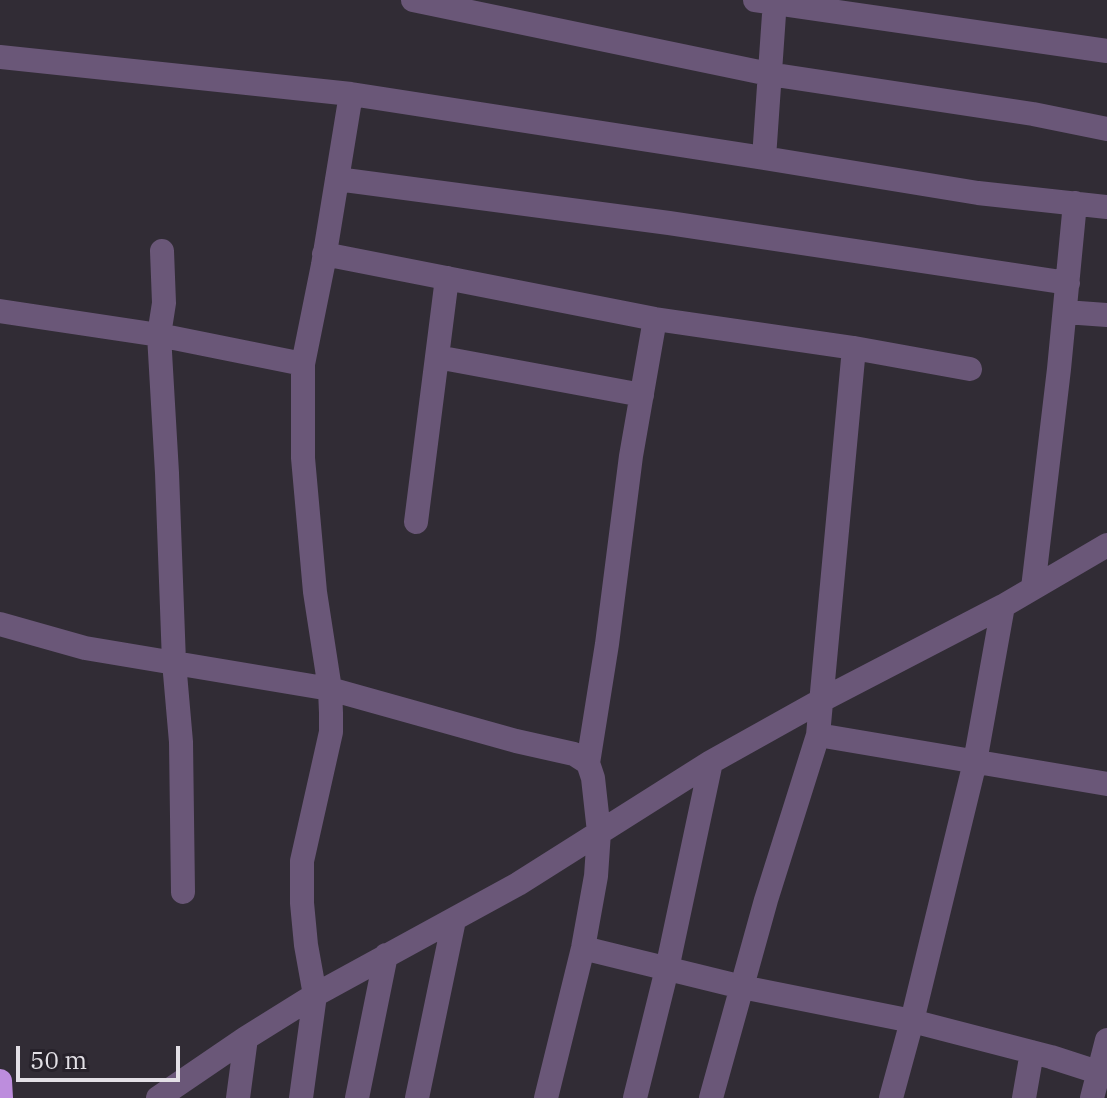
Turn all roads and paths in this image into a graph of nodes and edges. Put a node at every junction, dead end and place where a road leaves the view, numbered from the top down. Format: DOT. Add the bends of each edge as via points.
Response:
graph roads {
  1 [pos="413,0"];
  2 [pos="768,1"];
  3 [pos="1107,51"];
  4 [pos="0,57"];
  5 [pos="769,74"];
  6 [pos="351,94"];
  7 [pos="1107,129"];
  8 [pos="764,158"];
  9 [pos="337,179"];
  10 [pos="1075,203"];
  11 [pos="1107,207"];
  12 [pos="162,251"];
  13 [pos="324,254"];
  14 [pos="447,278"];
  15 [pos="1068,283"];
  16 [pos="0,311"];
  17 [pos="1065,312"];
  18 [pos="1107,315"];
  19 [pos="655,319"];
  20 [pos="159,335"];
  21 [pos="854,348"];
  22 [pos="437,357"];
  23 [pos="303,364"];
  24 [pos="970,369"];
  25 [pos="642,395"];
  26 [pos="416,522"];
  27 [pos="1107,545"];
  28 [pos="1033,588"];
  29 [pos="1003,606"];
  30 [pos="0,624"];
  31 [pos="174,662"];
  32 [pos="330,689"];
  33 [pos="822,700"];
  34 [pos="818,735"];
  35 [pos="711,762"];
  36 [pos="975,762"];
  37 [pos="588,763"];
  38 [pos="1107,784"];
  39 [pos="599,832"];
  40 [pos="183,892"];
  41 [pos="454,920"];
  42 [pos="583,948"];
  43 [pos="386,955"];
  44 [pos="667,969"];
  45 [pos="742,987"];
  46 [pos="315,995"];
  47 [pos="912,1021"];
  48 [pos="246,1038"];
  49 [pos="1107,1040"];
  50 [pos="1032,1052"];
  51 [pos="1103,1074"];
  52 [pos="0,1081"];
  53 [pos="1,1098"];
  54 [pos="158,1098"];
  55 [pos="238,1098"];
  56 [pos="301,1098"];
  57 [pos="357,1098"];
  58 [pos="417,1098"];
  59 [pos="546,1098"];
  60 [pos="635,1098"];
  61 [pos="711,1098"];
  62 [pos="891,1098"];
  63 [pos="1024,1098"];
  64 [pos="1092,1098"];
  1 -- 5 [label="street"];
  2 -- 3 [label="street"];
  2 -- 5 [label="street"];
  4 -- 6 [label="street"];
  5 -- 7 [label="street"];
  5 -- 8 [label="street"];
  6 -- 8 [label="street"];
  6 -- 9 [label="street"];
  8 -- 10 [label="street"];
  9 -- 13 [label="street"];
  9 -- 15 [label="street"];
  10 -- 11 [label="street"];
  10 -- 15 [label="street"];
  12 -- 20 [label="street"];
  13 -- 14 [label="street"];
  13 -- 23 [label="street"];
  14 -- 19 [label="street"];
  14 -- 22 [label="street"];
  15 -- 17 [label="street"];
  16 -- 20 [label="street"];
  17 -- 18 [label="street"];
  17 -- 28 [label="street"];
  19 -- 21 [label="street"];
  19 -- 25 [label="street"];
  20 -- 23 [label="street"];
  20 -- 31 [label="street"];
  21 -- 24 [label="street"];
  21 -- 33 [label="street"];
  22 -- 25 [label="street"];
  22 -- 26 [label="street"];
  23 -- 32 [label="street" via="303,458"];
  25 -- 37 [label="street"];
  27 -- 28 [label="street"];
  28 -- 29 [label="street"];
  29 -- 33 [label="street"];
  29 -- 36 [label="street"];
  30 -- 31 [label="street" via="85,648"];
  31 -- 32 [label="street"];
  31 -- 40 [label="street"];
  32 -- 37 [label="street" via="574,754"];
  32 -- 46 [label="street" via="331,732 302,861 306,945"];
  33 -- 34 [label="street"];
  33 -- 35 [label="street"];
  34 -- 36 [label="street"];
  34 -- 45 [label="street"];
  35 -- 39 [label="street"];
  35 -- 44 [label="street"];
  36 -- 38 [label="street"];
  36 -- 47 [label="street"];
  37 -- 39 [label="street"];
  39 -- 41 [label="street"];
  39 -- 42 [label="street"];
  41 -- 43 [label="street"];
  41 -- 58 [label="street"];
  42 -- 44 [label="street"];
  42 -- 59 [label="street"];
  43 -- 46 [label="street"];
  43 -- 57 [label="street"];
  44 -- 45 [label="street"];
  44 -- 60 [label="street"];
  45 -- 47 [label="street"];
  45 -- 61 [label="street"];
  46 -- 48 [label="street"];
  46 -- 56 [label="street"];
  47 -- 50 [label="street"];
  47 -- 62 [label="street"];
  48 -- 54 [label="street"];
  48 -- 55 [label="street"];
  49 -- 51 [label="street"];
  50 -- 51 [label="street"];
  50 -- 63 [label="street"];
  51 -- 64 [label="street"];
  52 -- 53 [label="highway"];
}
